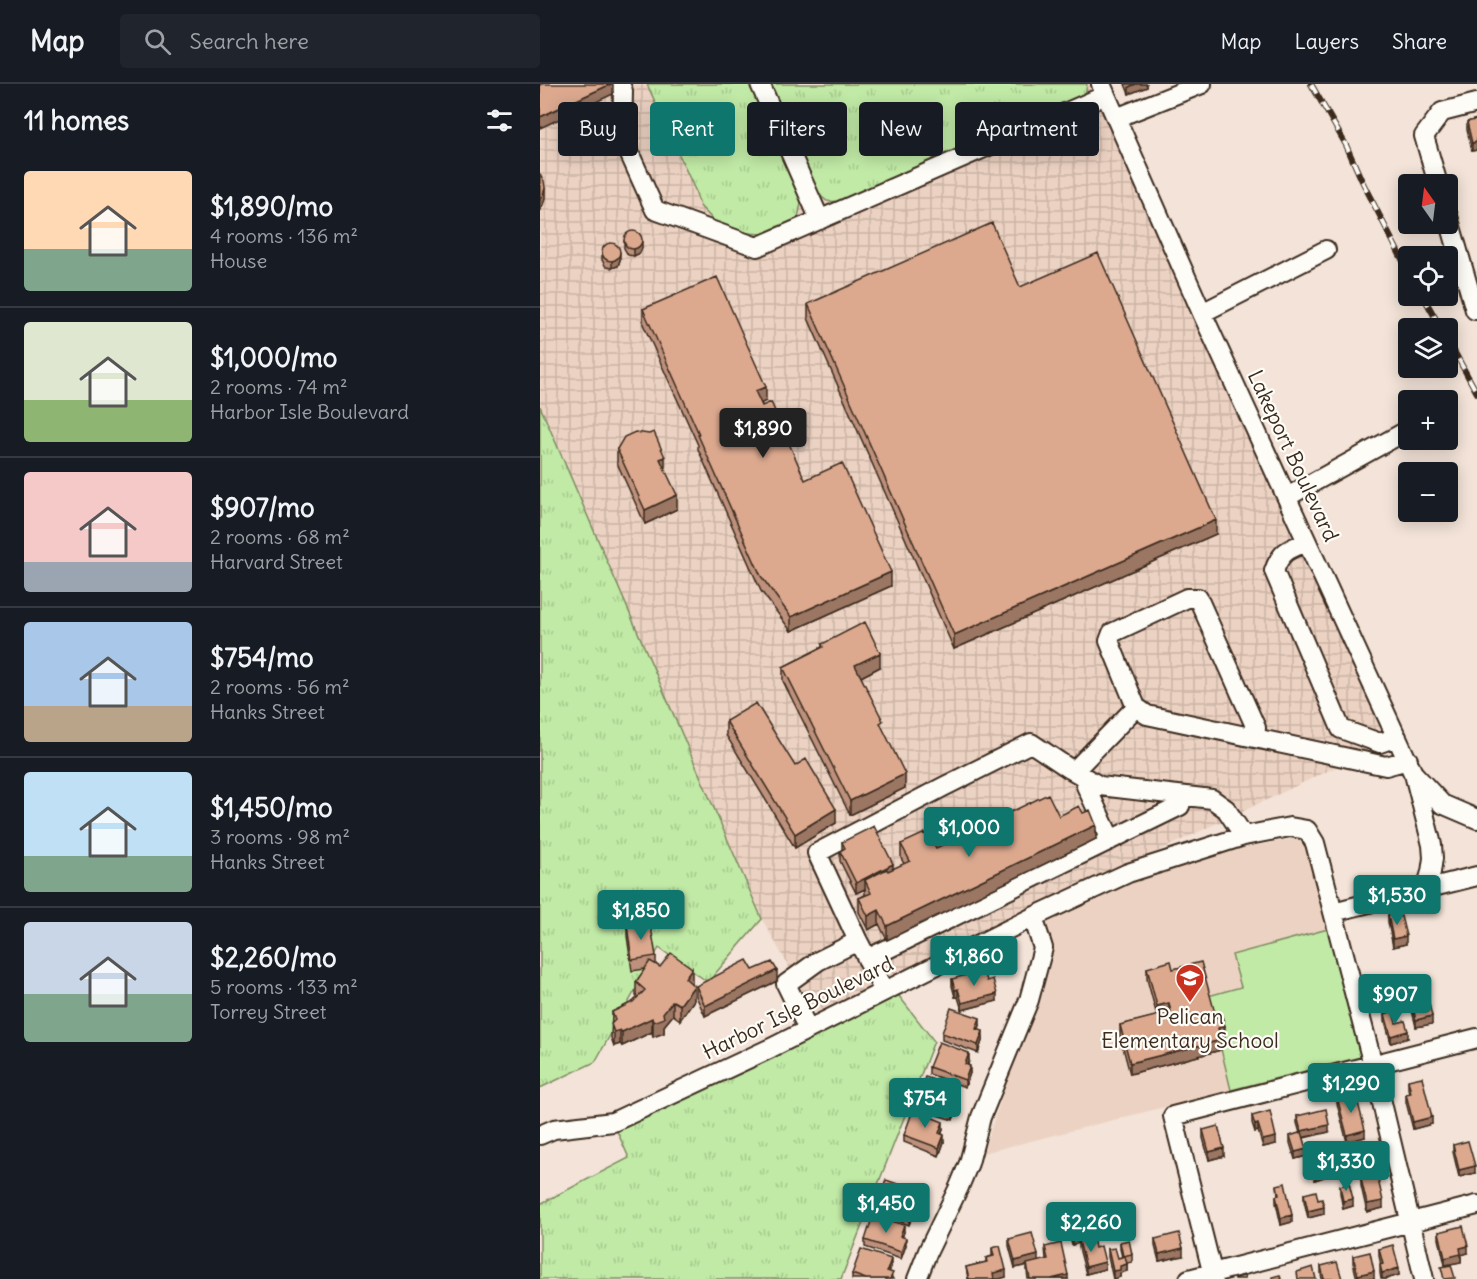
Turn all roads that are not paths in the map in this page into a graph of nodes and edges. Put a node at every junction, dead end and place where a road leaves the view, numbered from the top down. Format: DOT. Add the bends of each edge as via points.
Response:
graph roads {
  1 [pos="620,84"];
  2 [pos="759,84"];
  3 [pos="1202,84"];
  4 [pos="1104,90"];
  5 [pos="1477,103"];
  6 [pos="1116,118"];
  7 [pos="1435,174"];
  8 [pos="820,220"];
  9 [pos="1453,234"];
  10 [pos="1326,250"];
  11 [pos="1476,310"];
  12 [pos="1202,313"];
  13 [pos="1398,436"];
  14 [pos="1287,497"];
  15 [pos="1307,542"];
  16 [pos="1136,707"];
  17 [pos="1397,737"];
  18 [pos="1255,738"];
  19 [pos="1411,766"];
  20 [pos="1081,775"];
  21 [pos="1183,796"];
  22 [pos="1477,819"];
  23 [pos="1244,836"];
  24 [pos="1111,840"];
  25 [pos="1477,876"];
  26 [pos="1426,889"];
  27 [pos="1333,912"];
  28 [pos="1033,917"];
  29 [pos="858,941"];
  30 [pos="867,959"];
  31 [pos="884,992"];
  32 [pos="808,1029"];
  33 [pos="1477,1038"];
  34 [pos="1373,1065"];
  35 [pos="540,1136"];
  36 [pos="1477,1205"];
  37 [pos="1410,1222"];
  38 [pos="1214,1276"];
  39 [pos="917,1279"];
  40 [pos="1189,1279"];
  41 [pos="1424,1279"];
  1 -- 8 [label="street" via="622,137 655,210 758,247"];
  2 -- 8 [label="street"];
  3 -- 6 [label="street"];
  4 -- 6 [label="street, Lakeport Boulevard"];
  4 -- 8 [label="street"];
  5 -- 7 [label="street" via="1442,112 1424,136"];
  6 -- 12 [label="street, Lakeport Boulevard"];
  9 -- 11 [label="street"];
  10 -- 12 [label="street"];
  12 -- 14 [label="street, Lakeport Boulevard"];
  13 -- 14 [label="street"];
  14 -- 15 [label="street, Lakeport Boulevard"];
  15 -- 17 [label="street, Lakeport Boulevard"];
  15 -- 17 [label="street" via="1286,551 1274,571 1341,729 1380,743"];
  16 -- 18 [label="street" via="1147,715"];
  16 -- 18 [label="street" via="1110,640 1112,633 1187,598 1198,598 1256,728"];
  16 -- 20 [label="street"];
  17 -- 19 [label="street, Lakeport Boulevard"];
  18 -- 19 [label="street" via="1386,766"];
  19 -- 22 [label="street, Lakeport Boulevard" via="1442,804"];
  19 -- 26 [label="street" via="1432,845"];
  20 -- 21 [label="street" via="1100,786"];
  20 -- 24 [label="street"];
  20 -- 29 [label="street" via="1031,743 817,853"];
  21 -- 23 [label="street" via="1219,804"];
  21 -- 24 [label="street" via="1180,806"];
  23 -- 27 [label="street, Harbor Isle Boulevard" via="1290,827 1307,830 1315,843"];
  23 -- 28 [label="street, Harbor Isle Boulevard" via="1128,873"];
  24 -- 30 [label="street"];
  25 -- 26 [label="street"];
  26 -- 27 [label="street"];
  27 -- 34 [label="street"];
  28 -- 31 [label="street, Harbor Isle Boulevard"];
  28 -- 39 [label="street" via="1043,948 1029,1000 981,1116 969,1163"];
  29 -- 30 [label="street"];
  29 -- 32 [label="street" via="786,984"];
  30 -- 31 [label="street"];
  31 -- 32 [label="street, Harbor Isle Boulevard"];
  32 -- 35 [label="street, Harbor Isle Boulevard" via="613,1122 554,1129"];
  33 -- 34 [label="street"];
  34 -- 37 [label="street"];
  34 -- 38 [label="street" via="1173,1116"];
  36 -- 37 [label="street"];
  37 -- 38 [label="street"];
  37 -- 41 [label="street"];
  38 -- 40 [label="street"];
}
